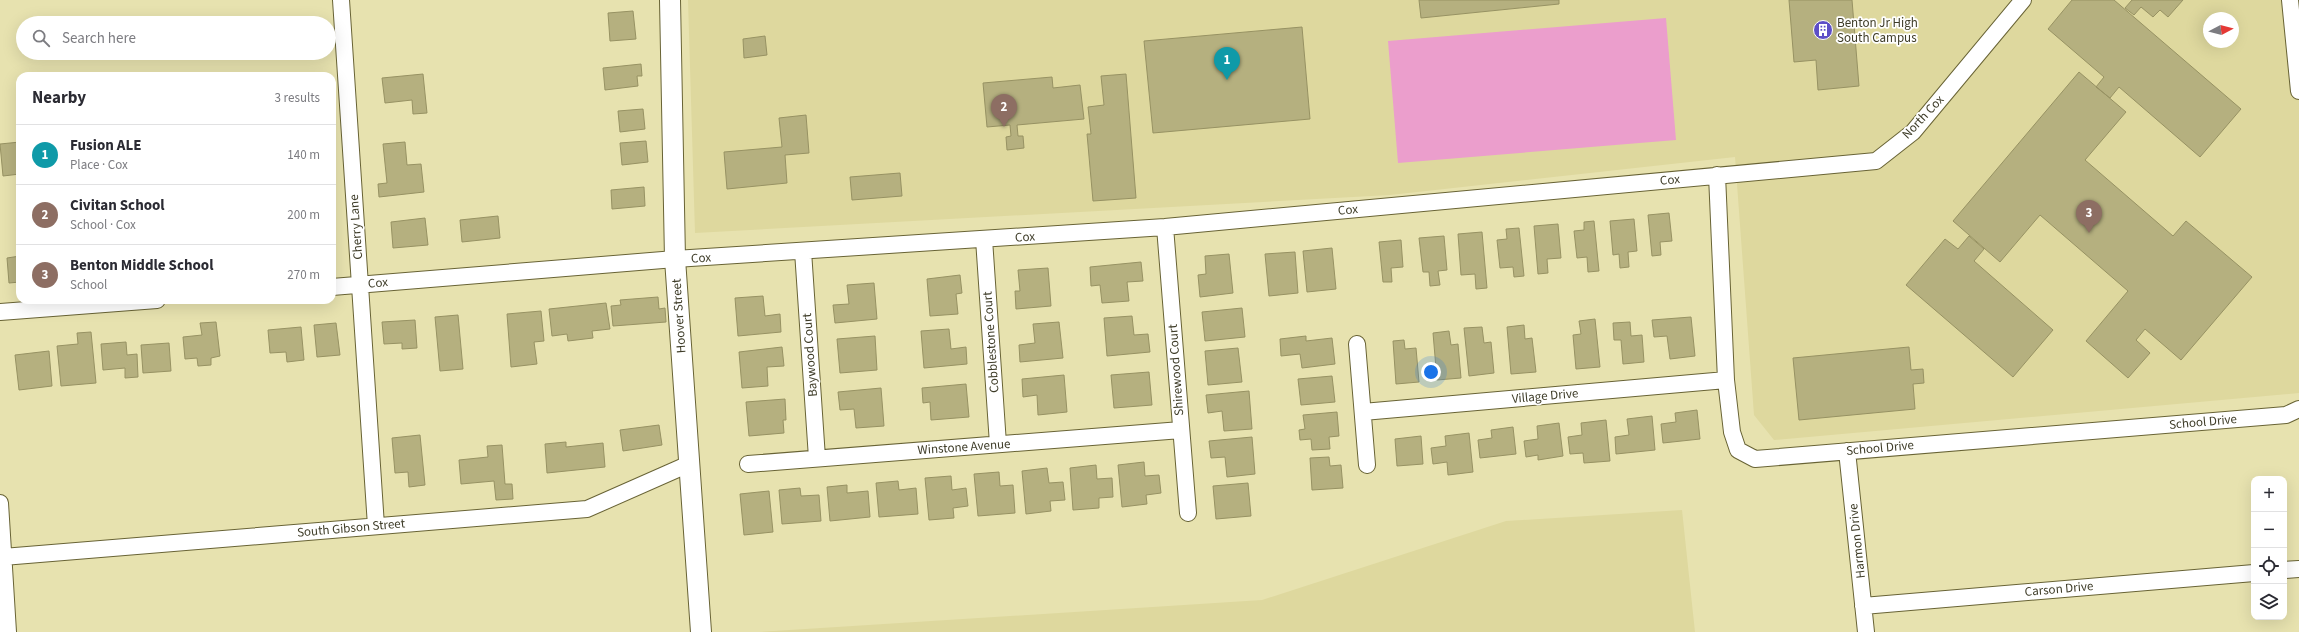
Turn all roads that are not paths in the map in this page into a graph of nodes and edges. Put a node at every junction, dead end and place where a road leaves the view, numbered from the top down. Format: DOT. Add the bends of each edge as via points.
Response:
graph roads {
  1 [pos="341,0"];
  2 [pos="670,0"];
  3 [pos="2023,0"];
  4 [pos="2290,0"];
  5 [pos="2299,91"];
  6 [pos="1716,176"];
  7 [pos="1165,227"];
  8 [pos="984,240"];
  9 [pos="802,251"];
  10 [pos="674,259"];
  11 [pos="359,285"];
  12 [pos="336,287"];
  13 [pos="105,304"];
  14 [pos="0,312"];
  15 [pos="1357,344"];
  16 [pos="1726,380"];
  17 [pos="2299,409"];
  18 [pos="1363,412"];
  19 [pos="1181,430"];
  20 [pos="998,444"];
  21 [pos="1847,451"];
  22 [pos="817,458"];
  23 [pos="689,464"];
  24 [pos="748,464"];
  25 [pos="1367,464"];
  26 [pos="0,504"];
  27 [pos="1188,513"];
  28 [pos="376,526"];
  29 [pos="3,556"];
  30 [pos="2299,569"];
  31 [pos="2287,570"];
  32 [pos="2251,573"];
  33 [pos="1864,606"];
  34 [pos="8,632"];
  35 [pos="701,632"];
  36 [pos="1866,632"];
  1 -- 11 [label="street, Cherry Lane"];
  2 -- 10 [label="street, Hoover Street"];
  3 -- 6 [label="street, North Cox" via="1913,132 1876,161"];
  4 -- 5 [label="street"];
  6 -- 7 [label="street, Cox"];
  6 -- 16 [label="street, School Drive"];
  7 -- 8 [label="street, Cox"];
  7 -- 19 [label="street, Shirewood Court"];
  8 -- 9 [label="street, Cox"];
  8 -- 20 [label="street, Cobblestone Court"];
  9 -- 10 [label="street, Cox"];
  9 -- 22 [label="street, Baywood Court"];
  10 -- 11 [label="street, Cox"];
  10 -- 23 [label="street, Hoover Street"];
  11 -- 12 [label="street, Cox"];
  11 -- 28 [label="street, Cherry Lane"];
  13 -- 14 [label="street"];
  15 -- 18 [label="street"];
  16 -- 18 [label="street, Village Drive"];
  16 -- 21 [label="street, School Drive" via="1732,432 1738,450 1755,459"];
  17 -- 21 [label="street, School Drive" via="2286,415"];
  18 -- 25 [label="street"];
  19 -- 20 [label="street, Winstone Avenue"];
  19 -- 27 [label="street, Shirewood Court"];
  20 -- 22 [label="street, Winstone Avenue"];
  21 -- 33 [label="street, Harmon Drive"];
  22 -- 24 [label="street, Winstone Avenue"];
  23 -- 28 [label="street, South Gibson Street" via="587,509"];
  23 -- 35 [label="street, Hoover Street"];
  26 -- 29 [label="street"];
  28 -- 29 [label="street, South Gibson Street"];
  29 -- 34 [label="street"];
  30 -- 31 [label="street"];
  32 -- 33 [label="street, Carson Drive"];
  33 -- 36 [label="street, Harmon Drive"];
}
